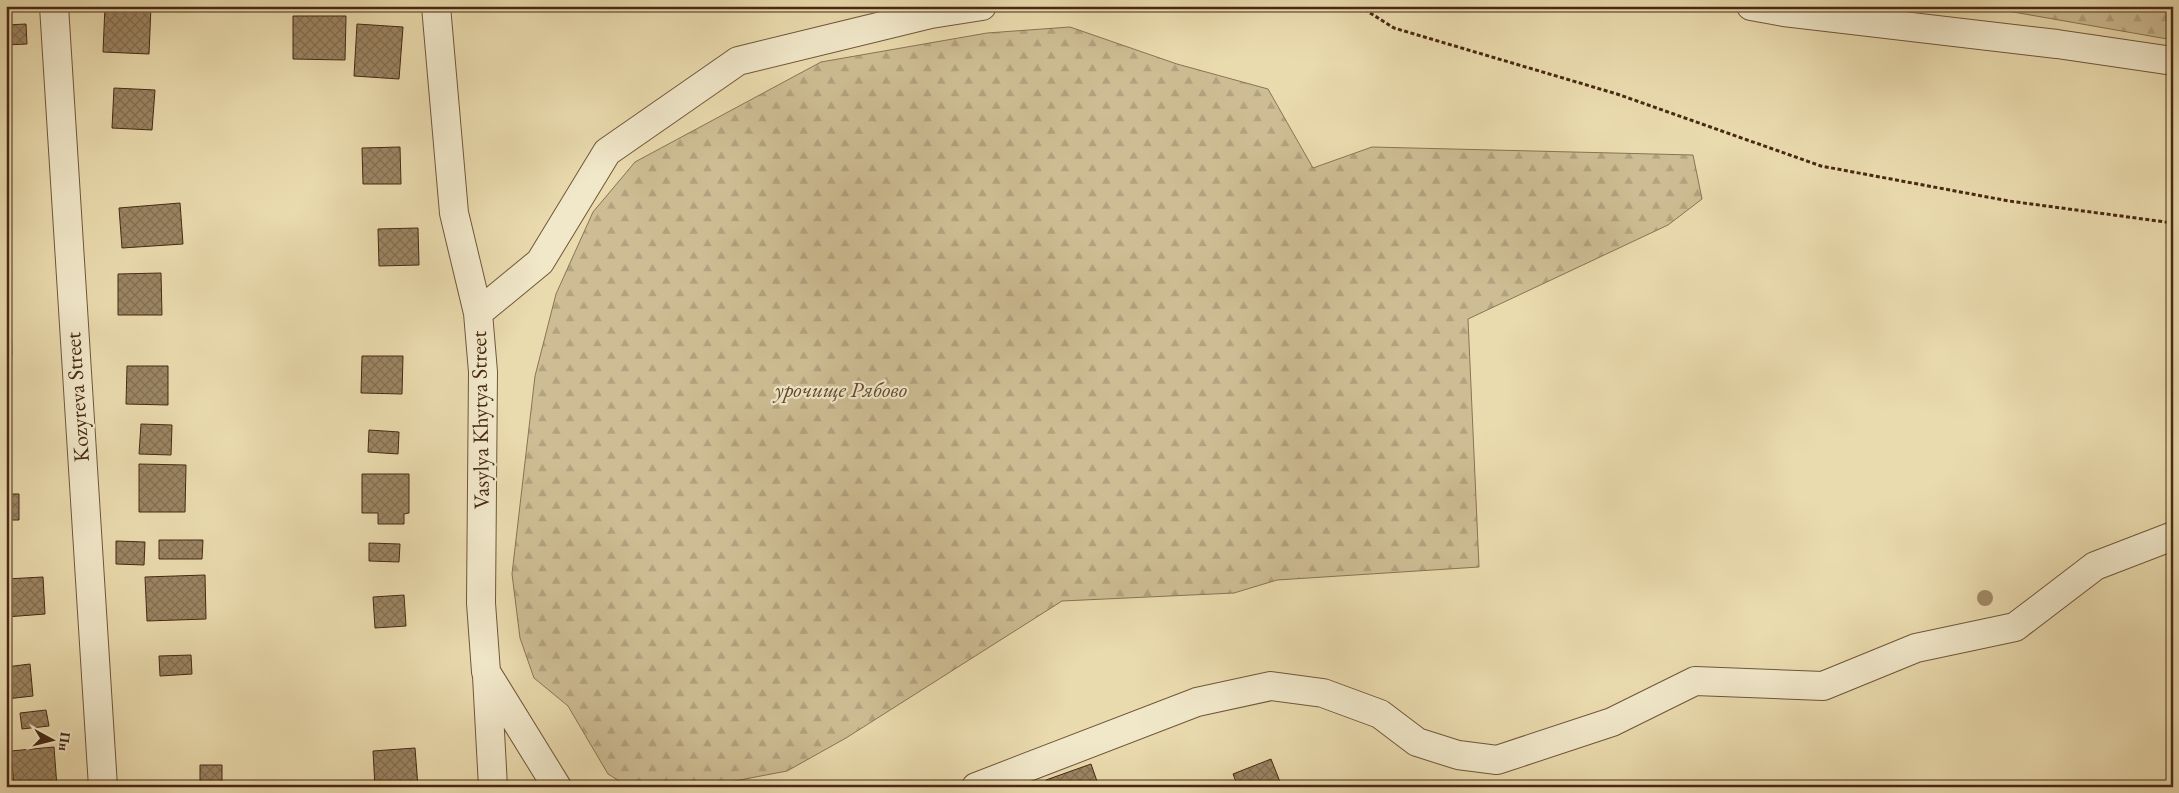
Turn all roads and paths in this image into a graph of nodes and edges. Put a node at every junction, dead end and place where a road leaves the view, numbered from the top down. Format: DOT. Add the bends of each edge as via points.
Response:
graph roads {
  1 [pos="54,6"];
  2 [pos="436,6"];
  3 [pos="982,6"];
  4 [pos="1359,6"];
  5 [pos="1751,6"];
  6 [pos="2173,61"];
  7 [pos="2173,223"];
  8 [pos="478,313"];
  9 [pos="2173,536"];
  10 [pos="486,672"];
  11 [pos="103,787"];
  12 [pos="493,787"];
  13 [pos="557,787"];
  14 [pos="976,787"];
  1 -- 11 [label="street, Kozyreva Street"];
  2 -- 8 [label="street, Vasylya Khytya Street" via="454,213"];
  3 -- 8 [label="street" via="931,14 738,61 607,152 540,262"];
  4 -- 7 [label="path" via="1394,28 1617,94 1821,166 2009,201"];
  5 -- 6 [label="street"];
  8 -- 10 [label="street, Vasylya Khytya Street" via="483,372 481,603"];
  9 -- 14 [label="street" via="2095,566 2015,627 1916,648 1823,686 1695,682 1612,722 1497,760 1458,755 1417,742 1380,714 1323,693 1271,686 1197,702"];
  10 -- 12 [label="street"];
  10 -- 13 [label="street, Vasylya Khytya Street"];
}
